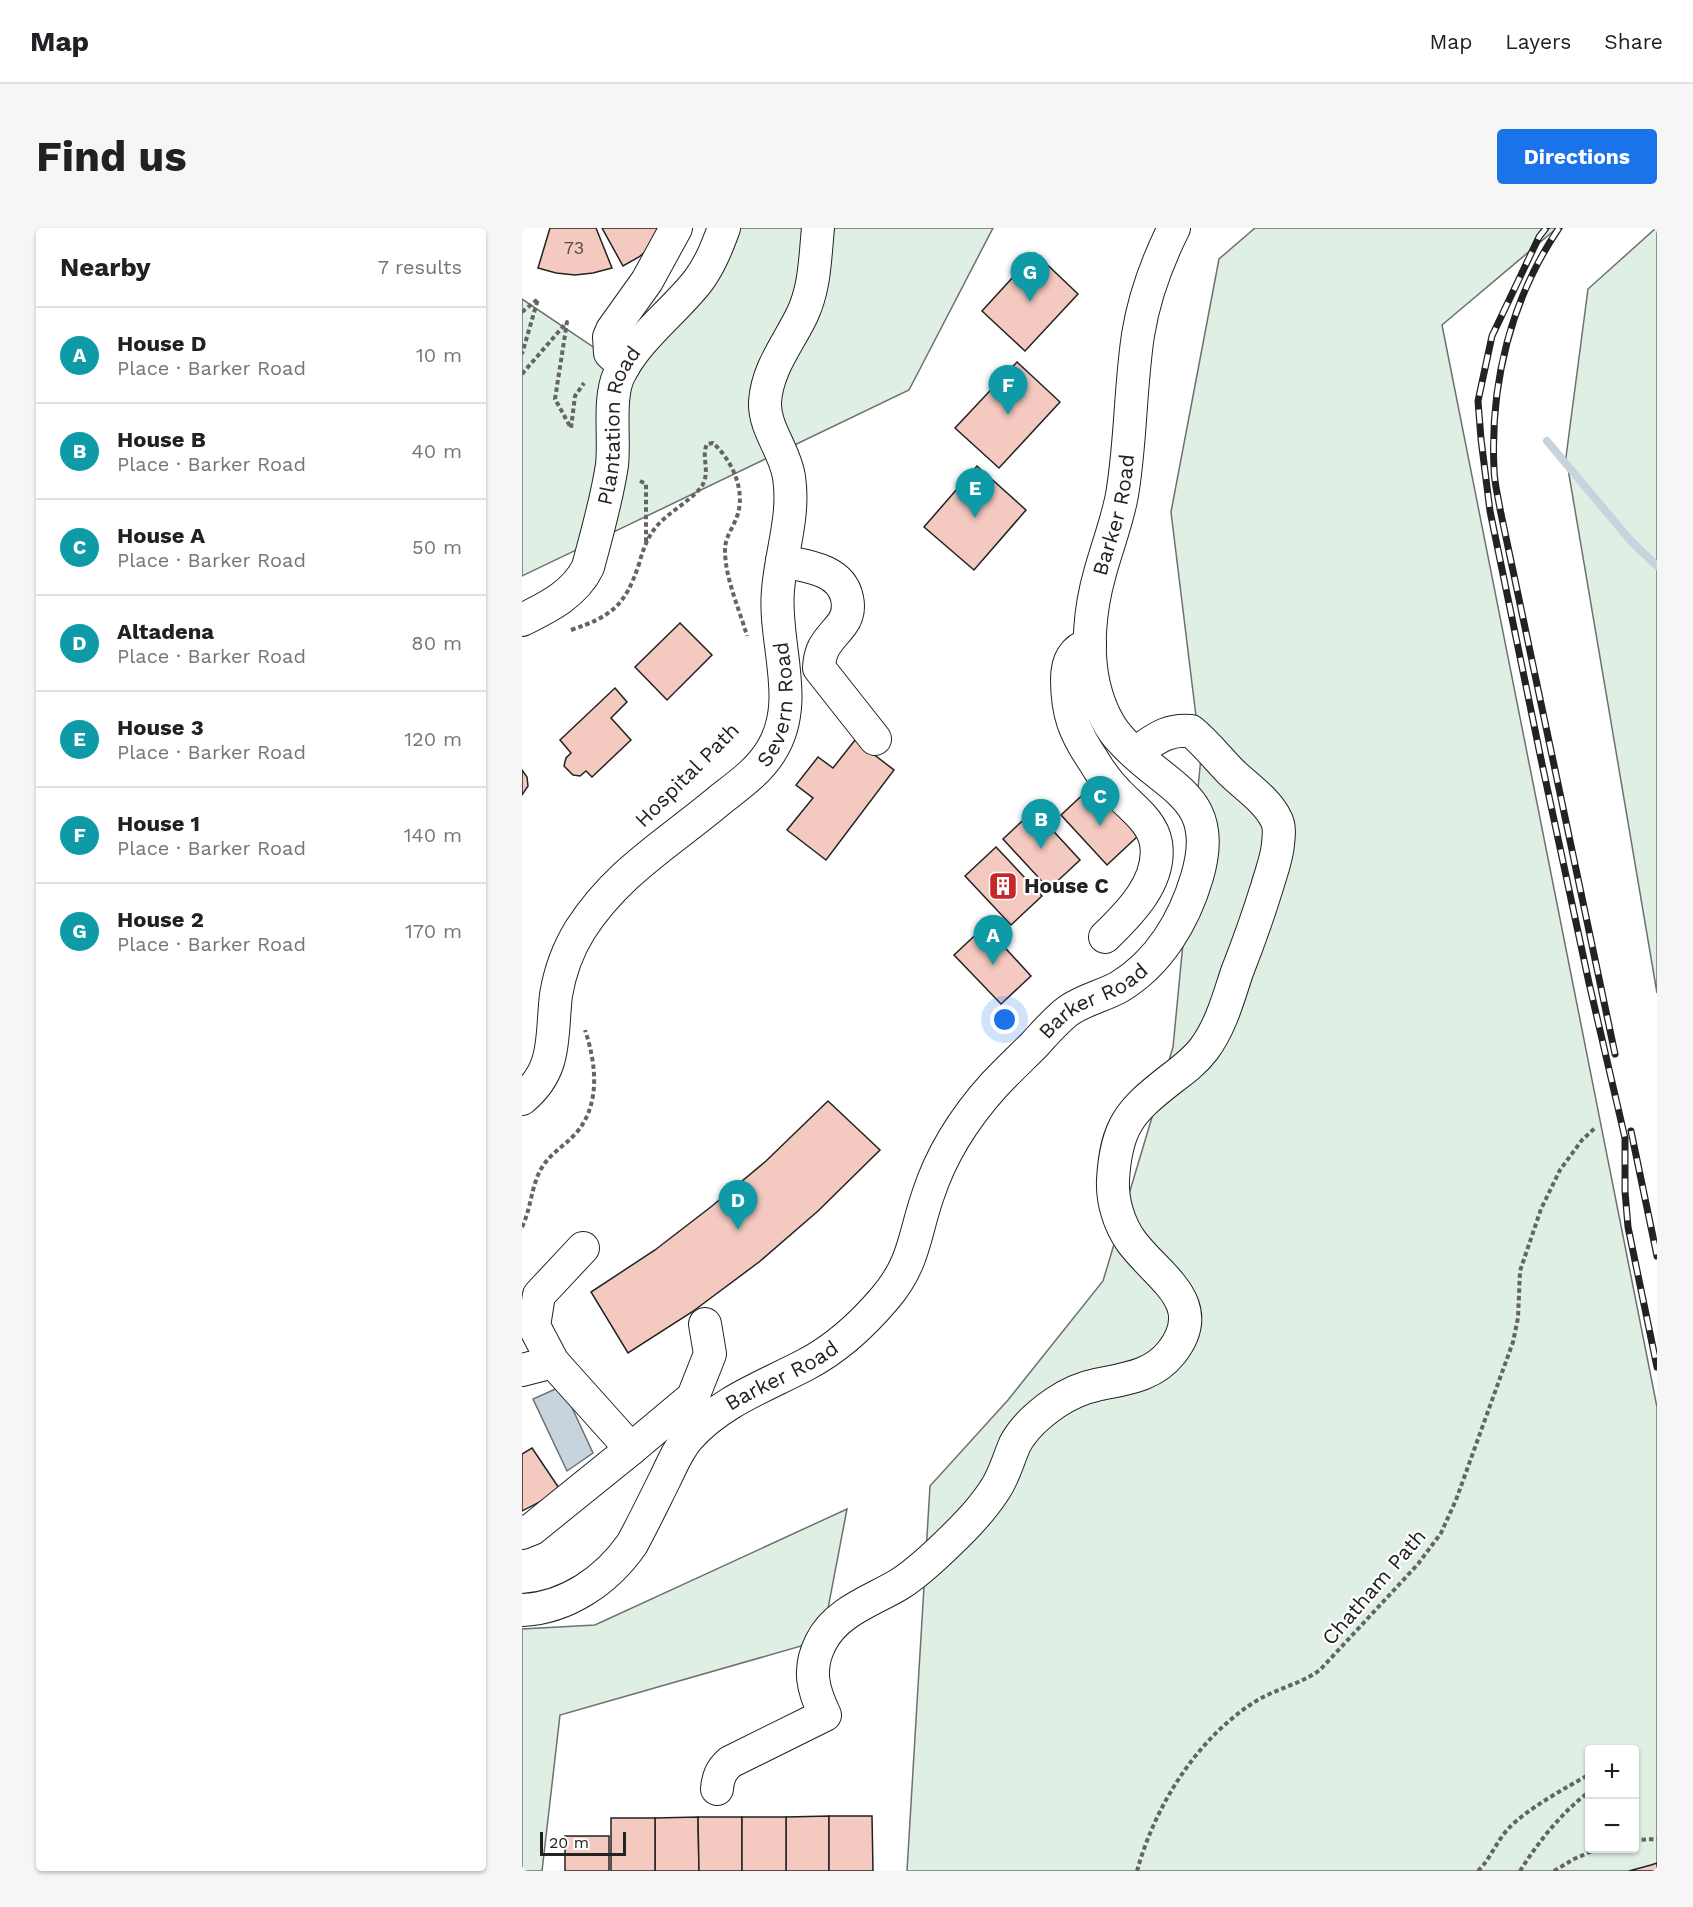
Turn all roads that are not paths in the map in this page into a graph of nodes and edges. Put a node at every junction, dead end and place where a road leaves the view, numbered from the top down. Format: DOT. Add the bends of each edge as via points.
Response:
graph roads {
  1 [pos="676,228"];
  2 [pos="724,228"];
  3 [pos="818,228"];
  4 [pos="1174,228"];
  5 [pos="619,362"];
  6 [pos="782,561"];
  7 [pos="522,620"];
  8 [pos="1090,644"];
  9 [pos="875,739"];
  10 [pos="1135,753"];
  11 [pos="1106,937"];
  12 [pos="522,1099"];
  13 [pos="583,1248"];
  14 [pos="705,1324"];
  15 [pos="553,1362"];
  16 [pos="522,1370"];
  17 [pos="631,1449"];
  18 [pos="522,1533"];
  19 [pos="522,1610"];
  20 [pos="717,1789"];
  1 -- 5 [label="street" via="647,281 609,337 610,353"];
  2 -- 5 [label="street, Plantation Road" via="700,279"];
  3 -- 6 [label="street, Severn Road" via="809,296 771,372 765,402 768,424 789,477 791,500"];
  4 -- 8 [label="street, Barker Road" via="1156,266 1143,308 1122,491 1096,588"];
  5 -- 7 [label="street, Plantation Road" via="614,394 614,448 588,567 560,599"];
  6 -- 9 [label="street" via="830,575 845,592 846,617 824,645 819,668"];
  6 -- 12 [label="street, Severn Road" via="777,604 786,701 778,739 749,776 628,873 580,929 560,974 550,1059 541,1080"];
  8 -- 10 [label="street, Barker Road" via="1093,682 1104,716"];
  8 -- 11 [label="street" via="1074,652 1069,662 1072,723 1109,784 1148,824 1156,844 1154,868 1144,893"];
  10 -- 19 [label="street, Barker Road" via="1190,800 1203,838 1193,890 1163,947 1147,967 1127,982 1064,1014 992,1087 964,1124 940,1167 904,1271 886,1298 832,1348 741,1397 697,1429 678,1453 632,1544 609,1571 575,1595"];
  10 -- 20 [label="street" via="1164,734 1191,731 1271,810 1279,828 1278,846 1258,915 1220,1021 1196,1058 1134,1111 1117,1152 1113,1188 1119,1218 1130,1240 1181,1299 1185,1316 1182,1335 1169,1356 1149,1371 1072,1393 1028,1425 999,1484 973,1517 908,1579 849,1613 826,1634 817,1652 813,1675 825,1715 730,1762 722,1769"];
  13 -- 15 [label="street" via="539,1295 534,1326"];
  14 -- 17 [label="street" via="710,1354 693,1396"];
  15 -- 16 [label="street"];
  15 -- 17 [label="street"];
  17 -- 18 [label="street"];
}
